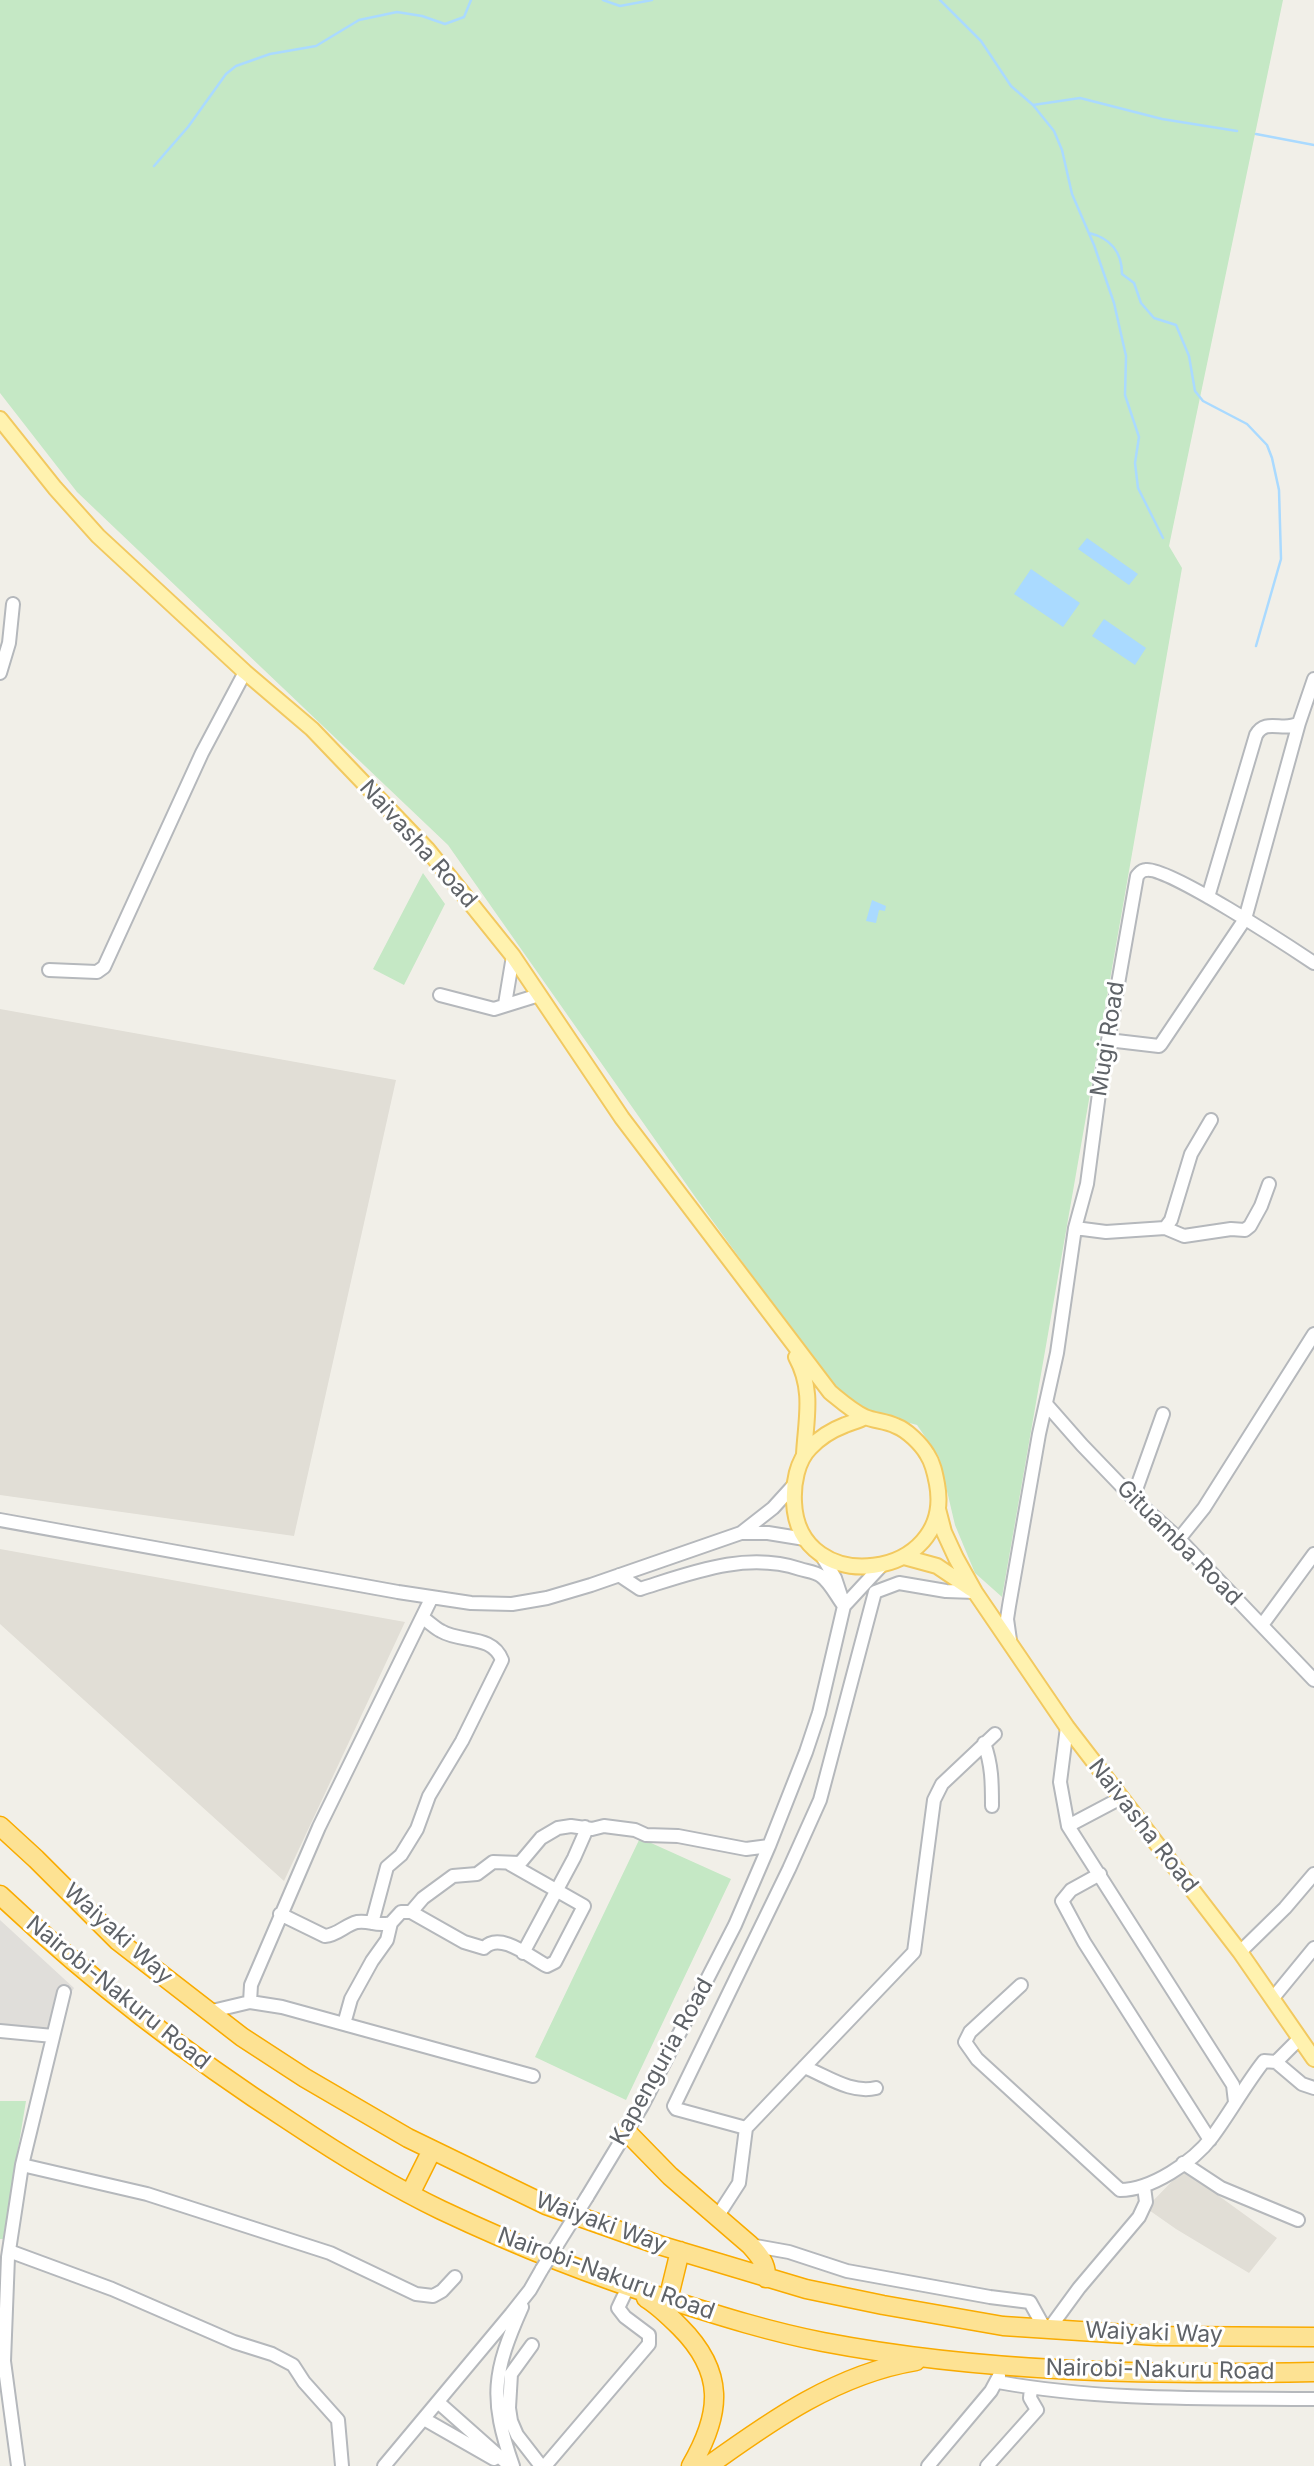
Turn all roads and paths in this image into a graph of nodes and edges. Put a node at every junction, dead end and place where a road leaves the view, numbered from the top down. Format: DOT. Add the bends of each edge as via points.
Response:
graph roads {
  1 [pos="0,419"];
  2 [pos="13,604"];
  3 [pos="245,672"];
  4 [pos="0,673"];
  5 [pos="1314,679"];
  6 [pos="1299,723"];
  7 [pos="1208,897"];
  8 [pos="1245,919"];
  9 [pos="513,956"];
  10 [pos="1314,963"];
  11 [pos="49,970"];
  12 [pos="440,995"];
  13 [pos="539,995"];
  14 [pos="505,1004"];
  15 [pos="1108,1040"];
  16 [pos="1210,1120"];
  17 [pos="1269,1184"];
  18 [pos="1075,1228"];
  19 [pos="1165,1228"];
  20 [pos="776,1321"];
  21 [pos="1314,1334"];
  22 [pos="1046,1404"];
  23 [pos="1163,1414"];
  24 [pos="865,1417"];
  25 [pos="804,1454"];
  26 [pos="793,1486"];
  27 [pos="1133,1498"];
  28 [pos="938,1509"];
  29 [pos="0,1520"];
  30 [pos="741,1533"];
  31 [pos="805,1539"];
  32 [pos="1179,1539"];
  33 [pos="1314,1554"];
  34 [pos="822,1556"];
  35 [pos="904,1557"];
  36 [pos="882,1565"];
  37 [pos="619,1575"];
  38 [pos="977,1595"];
  39 [pos="432,1597"];
  40 [pos="844,1606"];
  41 [pos="423,1618"];
  42 [pos="1262,1625"];
  43 [pos="1010,1640"];
  44 [pos="1314,1680"];
  45 [pos="1067,1727"];
  46 [pos="995,1734"];
  47 [pos="984,1743"];
  48 [pos="806,1752"];
  49 [pos="831,1759"];
  50 [pos="1121,1798"];
  51 [pos="992,1806"];
  52 [pos="0,1826"];
  53 [pos="1068,1826"];
  54 [pos="585,1827"];
  55 [pos="769,1846"];
  56 [pos="510,1864"];
  57 [pos="1100,1874"];
  58 [pos="1314,1874"];
  59 [pos="555,1892"];
  60 [pos="0,1895"];
  61 [pos="411,1912"];
  62 [pos="280,1914"];
  63 [pos="372,1923"];
  64 [pos="391,1923"];
  65 [pos="1314,1948"];
  66 [pos="1240,1952"];
  67 [pos="523,1953"];
  68 [pos="1021,1985"];
  69 [pos="64,1992"];
  70 [pos="1273,1998"];
  71 [pos="250,2002"];
  72 [pos="208,2012"];
  73 [pos="344,2024"];
  74 [pos="0,2031"];
  75 [pos="53,2036"];
  76 [pos="1300,2038"];
  77 [pos="1314,2059"];
  78 [pos="1276,2062"];
  79 [pos="804,2067"];
  80 [pos="533,2076"];
  81 [pos="876,2088"];
  82 [pos="1314,2088"];
  83 [pos="1235,2102"];
  84 [pos="746,2128"];
  85 [pos="626,2131"];
  86 [pos="1210,2140"];
  87 [pos="432,2150"];
  88 [pos="1183,2164"];
  89 [pos="22,2165"];
  90 [pos="1144,2187"];
  91 [pos="411,2194"];
  92 [pos="717,2217"];
  93 [pos="1298,2220"];
  94 [pos="750,2245"];
  95 [pos="9,2251"];
  96 [pos="680,2251"];
  97 [pos="455,2277"];
  98 [pos="766,2278"];
  99 [pos="628,2287"];
  100 [pos="530,2290"];
  101 [pos="668,2300"];
  102 [pos="1047,2329"];
  103 [pos="1314,2337"];
  104 [pos="532,2345"];
  105 [pos="933,2358"];
  106 [pos="2,2361"];
  107 [pos="1314,2372"];
  108 [pos="1000,2373"];
  109 [pos="1031,2388"];
  110 [pos="1314,2399"];
  111 [pos="439,2403"];
  112 [pos="424,2419"];
  113 [pos="18,2466"];
  114 [pos="342,2466"];
  115 [pos="384,2466"];
  116 [pos="510,2466"];
  117 [pos="543,2466"];
  118 [pos="691,2466"];
  119 [pos="708,2466"];
  120 [pos="929,2466"];
  121 [pos="987,2466"];
  1 -- 3 [label="main road, Naivasha Road" via="98,536"];
  2 -- 4 [label="street"];
  3 -- 9 [label="main road, Naivasha Road" via="312,729 391,810"];
  3 -- 11 [label="street" via="202,753 104,967 97,972"];
  5 -- 6 [label="street"];
  6 -- 7 [label="street" via="1263,726 1256,735"];
  6 -- 8 [label="street"];
  7 -- 8 [label="street, Mugi Road"];
  7 -- 15 [label="street, Mugi Road" via="1148,869 1137,876"];
  8 -- 10 [label="street, Mugi Road"];
  8 -- 15 [label="street" via="1159,1046"];
  9 -- 13 [label="main road, Naivasha Road"];
  9 -- 14 [label="street"];
  12 -- 14 [label="street" via="494,1009"];
  13 -- 14 [label="street"];
  13 -- 20 [label="main road, Naivasha Road" via="622,1118"];
  15 -- 18 [label="street, Mugi Road" via="1087,1184"];
  16 -- 19 [label="street" via="1191,1154"];
  17 -- 19 [label="street" via="1245,1230 1184,1236"];
  18 -- 19 [label="street" via="1106,1232"];
  18 -- 22 [label="street, Mugi Road"];
  20 -- 24 [label="main road, Naivasha Road" via="830,1392"];
  20 -- 25 [label="main road, Naivasha Road" via="807,1387"];
  21 -- 32 [label="street" via="1204,1508"];
  22 -- 27 [label="street, Gituamba Road"];
  22 -- 43 [label="street, Mugi Road" via="1007,1619"];
  23 -- 27 [label="street"];
  24 -- 25 [label="main road" via="824,1435"];
  24 -- 28 [label="main road" via="897,1426 927,1453 939,1494"];
  25 -- 26 [label="main road"];
  26 -- 30 [label="street"];
  26 -- 31 [label="main road" via="794,1510"];
  27 -- 32 [label="street, Gituamba Road"];
  28 -- 35 [label="main road" via="928,1534"];
  28 -- 38 [label="main road" via="944,1532"];
  29 -- 39 [label="street"];
  30 -- 31 [label="street"];
  30 -- 37 [label="street"];
  31 -- 34 [label="main road"];
  32 -- 42 [label="street, Gituamba Road"];
  33 -- 42 [label="street"];
  34 -- 36 [label="main road" via="872,1568"];
  34 -- 40 [label="street"];
  35 -- 36 [label="main road"];
  35 -- 38 [label="main road" via="937,1566"];
  36 -- 40 [label="street, Kapenguria Road"];
  37 -- 39 [label="street" via="512,1604"];
  37 -- 40 [label="street" via="640,1589 732,1563 794,1567 821,1575"];
  38 -- 43 [label="main road, Naivasha Road"];
  38 -- 49 [label="street" via="900,1583 875,1592"];
  39 -- 41 [label="street"];
  40 -- 48 [label="street, Kapenguria Road"];
  41 -- 62 [label="street"];
  41 -- 63 [label="street" via="441,1631 488,1644 502,1660 463,1741 429,1796 417,1829 401,1855 387,1867"];
  42 -- 44 [label="street, Gituamba Road"];
  43 -- 45 [label="main road, Naivasha Road"];
  45 -- 50 [label="main road, Naivasha Road"];
  45 -- 53 [label="street" via="1059,1782"];
  46 -- 47 [label="street"];
  47 -- 51 [label="street" via="991,1760"];
  47 -- 79 [label="street" via="942,1784 934,1800 914,1952"];
  48 -- 49 [label="street"];
  48 -- 55 [label="street, Kapenguria Road"];
  49 -- 84 [label="street" via="820,1800 674,2106"];
  50 -- 53 [label="street"];
  50 -- 66 [label="main road, Naivasha Road"];
  52 -- 72 [label="highway, Waiyaki Way" via="118,1941"];
  53 -- 57 [label="street"];
  54 -- 55 [label="street" via="635,1830 746,1849"];
  54 -- 56 [label="street" via="558,1828 541,1838 520,1863"];
  54 -- 59 [label="street"];
  55 -- 85 [label="street, Kapenguria Road" via="696,2004"];
  56 -- 59 [label="street"];
  56 -- 61 [label="street" via="493,1862 477,1874 453,1876"];
  57 -- 83 [label="street" via="1233,2085"];
  57 -- 86 [label="street" via="1071,1890 1062,1901"];
  58 -- 66 [label="street"];
  59 -- 67 [label="street"];
  59 -- 67 [label="street" via="584,1906 555,1962 547,1966"];
  60 -- 91 [label="highway, Nairobi-Nakuru Road" via="75,1962 195,2057 330,2148"];
  61 -- 64 [label="street" via="401,1912"];
  61 -- 67 [label="street" via="464,1942 484,1948 497,1941"];
  62 -- 63 [label="street" via="325,1936 354,1923"];
  62 -- 71 [label="street" via="251,1985"];
  63 -- 64 [label="street"];
  64 -- 73 [label="street" via="387,1940 351,1999"];
  65 -- 70 [label="street"];
  66 -- 70 [label="main road, Naivasha Road"];
  68 -- 90 [label="street" via="970,2032 967,2045 1115,2187"];
  69 -- 75 [label="street"];
  70 -- 76 [label="main road, Naivasha Road"];
  71 -- 72 [label="street"];
  71 -- 73 [label="street"];
  72 -- 87 [label="highway, Waiyaki Way" via="305,2078"];
  73 -- 80 [label="street"];
  74 -- 75 [label="street"];
  75 -- 89 [label="street"];
  76 -- 77 [label="main road, Naivasha Road"];
  76 -- 78 [label="street"];
  78 -- 82 [label="street"];
  78 -- 83 [label="street" via="1264,2061"];
  79 -- 81 [label="street" via="849,2087"];
  79 -- 84 [label="street"];
  83 -- 86 [label="street"];
  84 -- 92 [label="street" via="739,2183"];
  85 -- 92 [label="highway"];
  85 -- 100 [label="street, Kapenguria Road, bridge"];
  86 -- 88 [label="street"];
  87 -- 91 [label="highway"];
  87 -- 96 [label="highway, Waiyaki Way" via="546,2205"];
  88 -- 90 [label="street"];
  88 -- 93 [label="street" via="1221,2188"];
  89 -- 95 [label="street"];
  89 -- 97 [label="street" via="147,2194 317,2249 415,2294 433,2296"];
  90 -- 102 [label="street" via="1146,2202 1139,2217"];
  91 -- 99 [label="highway, Nairobi-Nakuru Road" via="516,2244"];
  92 -- 94 [label="highway"];
  94 -- 98 [label="highway" via="762,2258"];
  94 -- 102 [label="street" via="847,2271 1030,2302"];
  95 -- 106 [label="street"];
  95 -- 114 [label="street" via="112,2288 293,2365 338,2420"];
  96 -- 98 [label="highway, Waiyaki Way"];
  96 -- 101 [label="highway"];
  98 -- 102 [label="highway, Waiyaki Way" via="883,2305"];
  99 -- 101 [label="highway, Nairobi-Nakuru Road"];
  99 -- 117 [label="street" via="618,2308 649,2335 649,2344"];
  99 -- 118 [label="highway" via="653,2302 685,2332 711,2370 714,2409"];
  100 -- 111 [label="street, Kapenguria Road"];
  100 -- 116 [label="street" via="498,2372 497,2409"];
  101 -- 105 [label="highway, Nairobi-Nakuru Road" via="824,2342"];
  102 -- 103 [label="highway, Waiyaki Way" via="1157,2336"];
  104 -- 117 [label="street" via="510,2374 510,2421"];
  105 -- 108 [label="highway, Nairobi-Nakuru Road"];
  105 -- 119 [label="highway" via="872,2371 807,2400"];
  106 -- 113 [label="street"];
  107 -- 108 [label="highway, Nairobi-Nakuru Road"];
  108 -- 109 [label="street"];
  108 -- 120 [label="street"];
  109 -- 110 [label="street" via="1173,2398"];
  109 -- 121 [label="street" via="1030,2398 1037,2410"];
  111 -- 112 [label="street, Kapenguria Road"];
  111 -- 116 [label="street"];
  112 -- 115 [label="street, Kapenguria Road"];
  112 -- 116 [label="street"];
}
